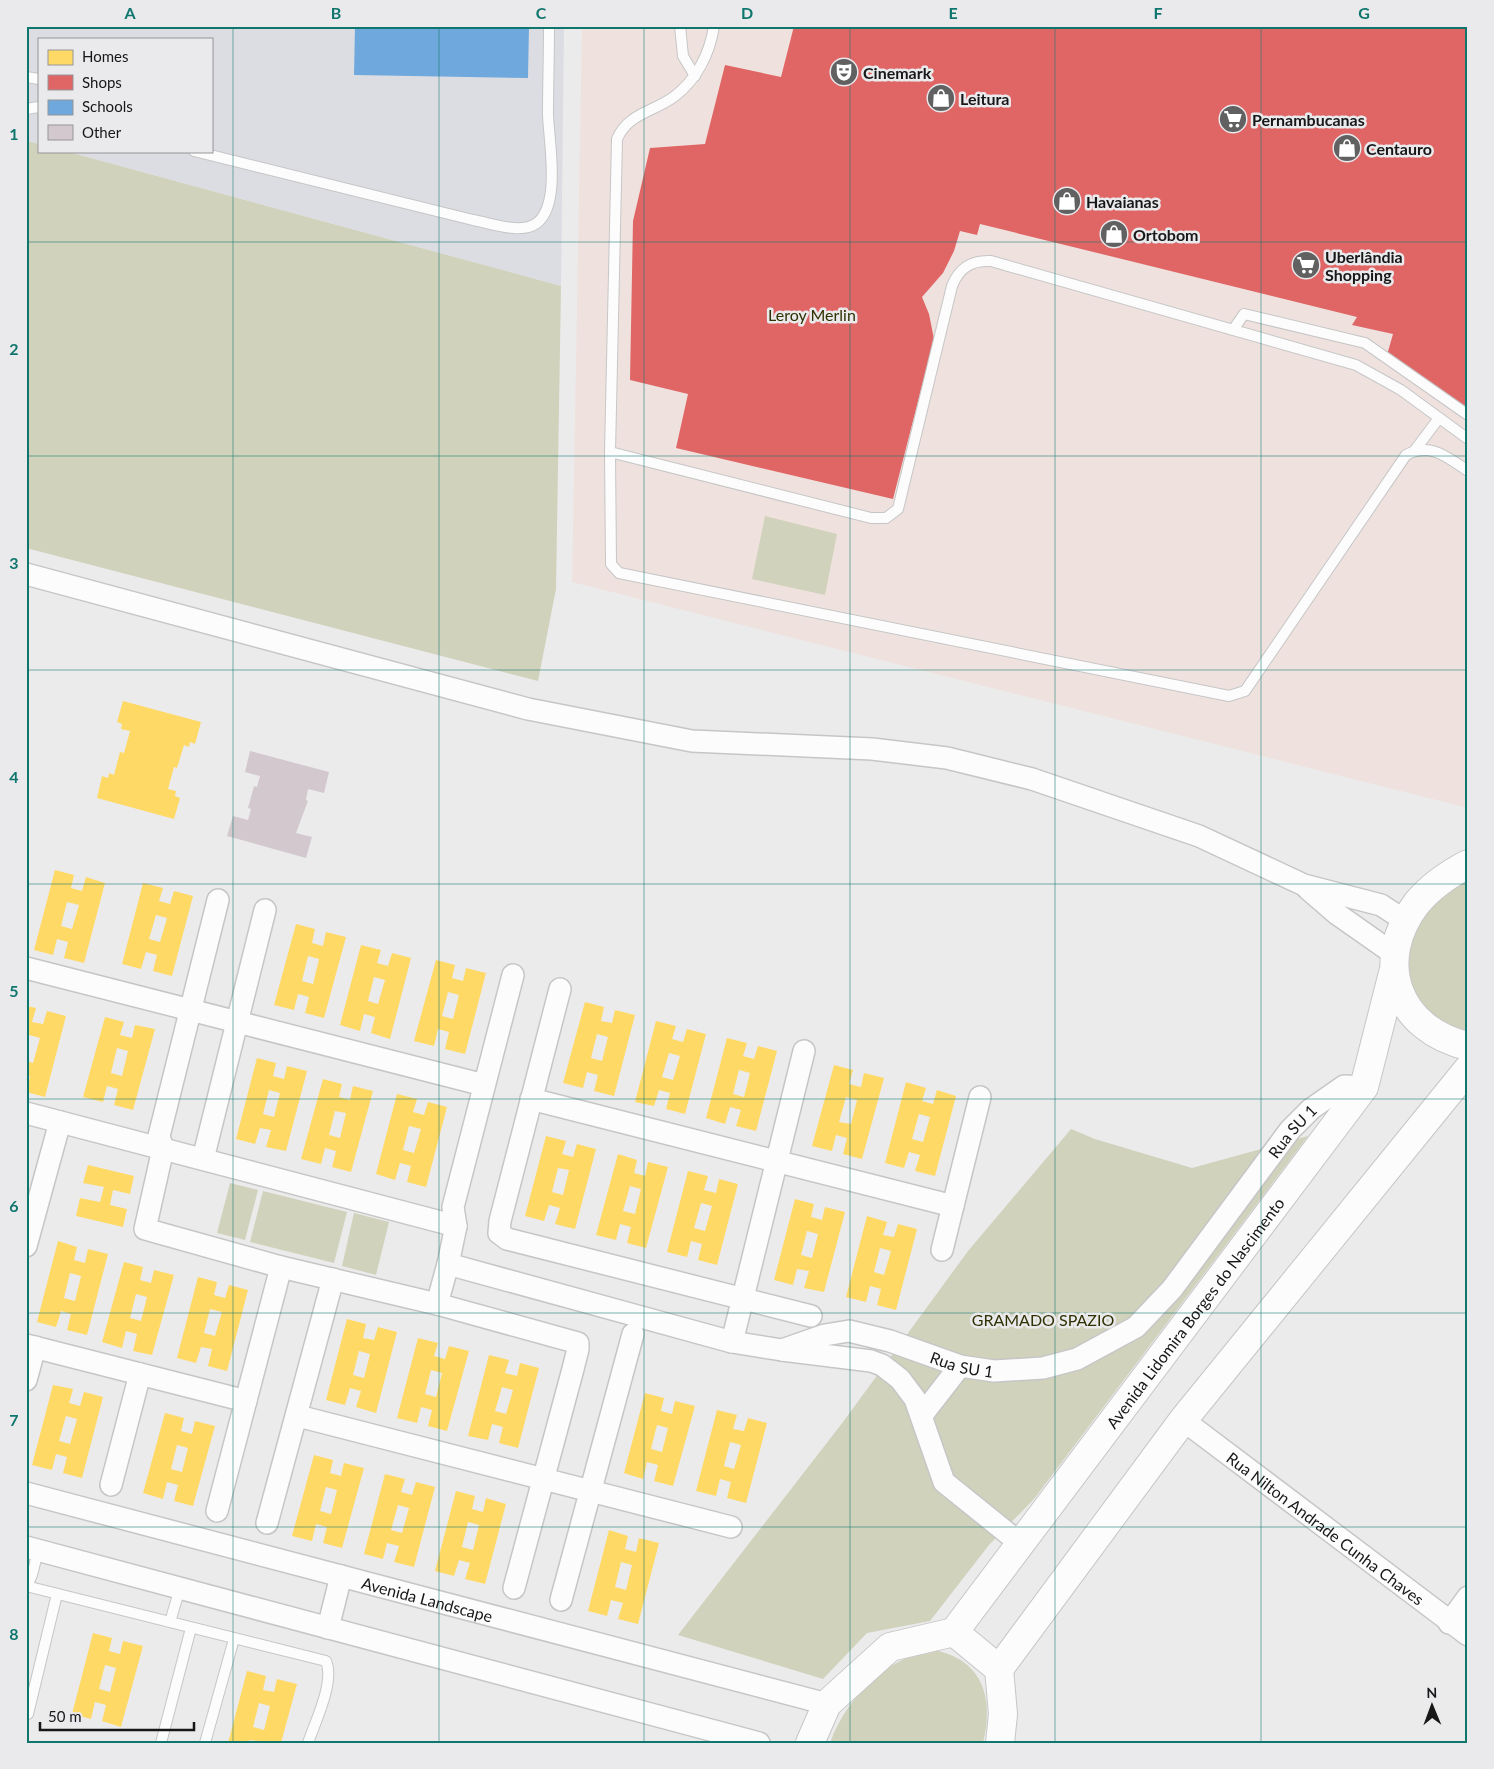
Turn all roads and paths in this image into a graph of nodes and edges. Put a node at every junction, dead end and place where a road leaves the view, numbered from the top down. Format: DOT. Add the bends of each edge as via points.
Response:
graph roads {
  1 [pos="548,26"];
  2 [pos="680,26"];
  3 [pos="714,26"];
  4 [pos="695,76"];
  5 [pos="198,152"];
  6 [pos="1233,330"];
  7 [pos="1468,415"];
  8 [pos="1439,418"];
  9 [pos="1468,439"];
  10 [pos="1415,450"];
  11 [pos="610,452"];
  12 [pos="1468,471"];
  13 [pos="26,574"];
  14 [pos="1468,864"];
  15 [pos="1304,885"];
  16 [pos="218,900"];
  17 [pos="265,910"];
  18 [pos="1407,922"];
  19 [pos="1394,963"];
  20 [pos="26,968"];
  21 [pos="513,975"];
  22 [pos="560,989"];
  23 [pos="191,1008"];
  24 [pos="238,1021"];
  25 [pos="1468,1046"];
  26 [pos="804,1052"];
  27 [pos="1468,1069"];
  28 [pos="484,1085"];
  29 [pos="1364,1087"];
  30 [pos="980,1097"];
  31 [pos="532,1099"];
  32 [pos="26,1113"];
  33 [pos="60,1122"];
  34 [pos="163,1149"];
  35 [pos="203,1159"];
  36 [pos="777,1160"];
  37 [pos="953,1206"];
  38 [pos="456,1226"];
  39 [pos="26,1246"];
  40 [pos="942,1250"];
  41 [pos="448,1264"];
  42 [pos="280,1267"];
  43 [pos="333,1279"];
  44 [pos="742,1298"];
  45 [pos="437,1304"];
  46 [pos="811,1316"];
  47 [pos="633,1334"];
  48 [pos="732,1342"];
  49 [pos="31,1346"];
  50 [pos="782,1350"];
  51 [pos="960,1366"];
  52 [pos="140,1374"];
  53 [pos="26,1380"];
  54 [pos="246,1401"];
  55 [pos="922,1415"];
  56 [pos="298,1416"];
  57 [pos="1183,1420"];
  58 [pos="544,1480"];
  59 [pos="111,1485"];
  60 [pos="591,1492"];
  61 [pos="26,1493"];
  62 [pos="217,1511"];
  63 [pos="268,1523"];
  64 [pos="731,1527"];
  65 [pos="1021,1544"];
  66 [pos="32,1549"];
  67 [pos="341,1576"];
  68 [pos="26,1586"];
  69 [pos="180,1588"];
  70 [pos="514,1588"];
  71 [pos="57,1594"];
  72 [pos="1468,1597"];
  73 [pos="561,1600"];
  74 [pos="170,1622"];
  75 [pos="1449,1623"];
  76 [pos="191,1628"];
  77 [pos="328,1628"];
  78 [pos="954,1632"];
  79 [pos="1468,1635"];
  80 [pos="234,1639"];
  81 [pos="1000,1669"];
  82 [pos="828,1704"];
  83 [pos="28,1714"];
  84 [pos="161,1743"];
  85 [pos="205,1743"];
  86 [pos="308,1743"];
  87 [pos="759,1743"];
  88 [pos="810,1743"];
  89 [pos="1000,1743"];
  1 -- 5 [label="lane" via="552,182 546,211 537,223 529,227 517,228 464,218"];
  2 -- 4 [label="lane" via="683,56"];
  3 -- 4 [label="lane" via="711,46"];
  4 -- 11 [label="lane" via="675,96 628,121 617,139"];
  6 -- 7 [label="lane" via="1244,314 1365,343"];
  6 -- 8 [label="lane" via="1356,365 1401,390"];
  6 -- 11 [label="lane" via="991,261 971,264 956,277 952,286 898,509 879,519"];
  8 -- 9 [label="lane"];
  8 -- 10 [label="lane"];
  10 -- 11 [label="lane" via="1406,455 1245,691 1228,696 618,573 611,564"];
  10 -- 12 [label="lane" via="1436,451"];
  13 -- 15 [label="street" via="528,709 692,741 872,749 957,760 1032,779 1199,836"];
  14 -- 18 [label="street, Avenida Lidomira Borges do Nascimento" via="1444,877 1417,904"];
  15 -- 18 [label="street" via="1381,905"];
  15 -- 19 [label="street"];
  16 -- 23 [label="street"];
  17 -- 24 [label="street"];
  18 -- 19 [label="street, Avenida Lidomira Borges do Nascimento" via="1398,937"];
  19 -- 25 [label="street" via="1404,1004 1425,1028 1454,1043"];
  19 -- 29 [label="street, Avenida Lidomira Borges do Nascimento"];
  20 -- 23 [label="street"];
  21 -- 28 [label="street"];
  22 -- 31 [label="street"];
  23 -- 24 [label="street"];
  23 -- 34 [label="street" via="159,1136"];
  24 -- 28 [label="street"];
  24 -- 35 [label="street"];
  26 -- 36 [label="street"];
  27 -- 57 [label="street"];
  28 -- 38 [label="street" via="453,1206"];
  29 -- 51 [label="street, Rua SU 1" via="1344,1086 1311,1109 1290,1130 1172,1289 1136,1327 1077,1359 1052,1367 994,1371"];
  29 -- 65 [label="street, Avenida Lidomira Borges do Nascimento"];
  30 -- 37 [label="street"];
  31 -- 36 [label="street"];
  31 -- 44 [label="street" via="499,1233 507,1239"];
  32 -- 33 [label="street"];
  33 -- 34 [label="street"];
  33 -- 39 [label="street"];
  34 -- 35 [label="street"];
  34 -- 42 [label="street" via="145,1229"];
  35 -- 38 [label="street"];
  36 -- 37 [label="street"];
  36 -- 44 [label="street"];
  37 -- 40 [label="street"];
  38 -- 41 [label="street"];
  41 -- 45 [label="street"];
  41 -- 48 [label="street"];
  42 -- 43 [label="street"];
  42 -- 54 [label="street"];
  43 -- 45 [label="street"];
  43 -- 56 [label="street"];
  44 -- 46 [label="street"];
  44 -- 48 [label="street"];
  45 -- 58 [label="street" via="578,1343"];
  47 -- 60 [label="street"];
  48 -- 50 [label="street"];
  49 -- 52 [label="street"];
  49 -- 53 [label="street"];
  50 -- 51 [label="street, Rua SU 1" via="849,1330"];
  50 -- 55 [label="street" via="870,1360 882,1365 900,1379 916,1399"];
  51 -- 55 [label="street"];
  52 -- 54 [label="street"];
  52 -- 59 [label="street"];
  54 -- 62 [label="street"];
  55 -- 65 [label="street" via="944,1482"];
  56 -- 58 [label="street"];
  56 -- 63 [label="street"];
  57 -- 75 [label="street, Rua Nilton Andrade Cunha Chaves"];
  57 -- 81 [label="street"];
  58 -- 60 [label="street"];
  58 -- 70 [label="street"];
  60 -- 64 [label="street"];
  60 -- 73 [label="street"];
  61 -- 67 [label="street, Avenida Landscape"];
  65 -- 78 [label="street, Avenida Lidomira Borges do Nascimento"];
  66 -- 68 [label="lane" via="32,1575"];
  66 -- 69 [label="street"];
  67 -- 77 [label="street"];
  67 -- 82 [label="street, Avenida Landscape"];
  68 -- 71 [label="lane"];
  69 -- 74 [label="lane"];
  69 -- 77 [label="street"];
  71 -- 74 [label="lane"];
  71 -- 83 [label="lane"];
  72 -- 75 [label="street"];
  74 -- 76 [label="lane"];
  75 -- 79 [label="street, Rua Nilton Andrade Cunha Chaves"];
  76 -- 80 [label="lane"];
  76 -- 84 [label="lane"];
  77 -- 87 [label="street"];
  78 -- 81 [label="street"];
  78 -- 82 [label="street" via="890,1647"];
  80 -- 85 [label="lane"];
  80 -- 86 [label="lane" via="326,1662 330,1670"];
  81 -- 89 [label="street"];
  82 -- 88 [label="street"];
}
